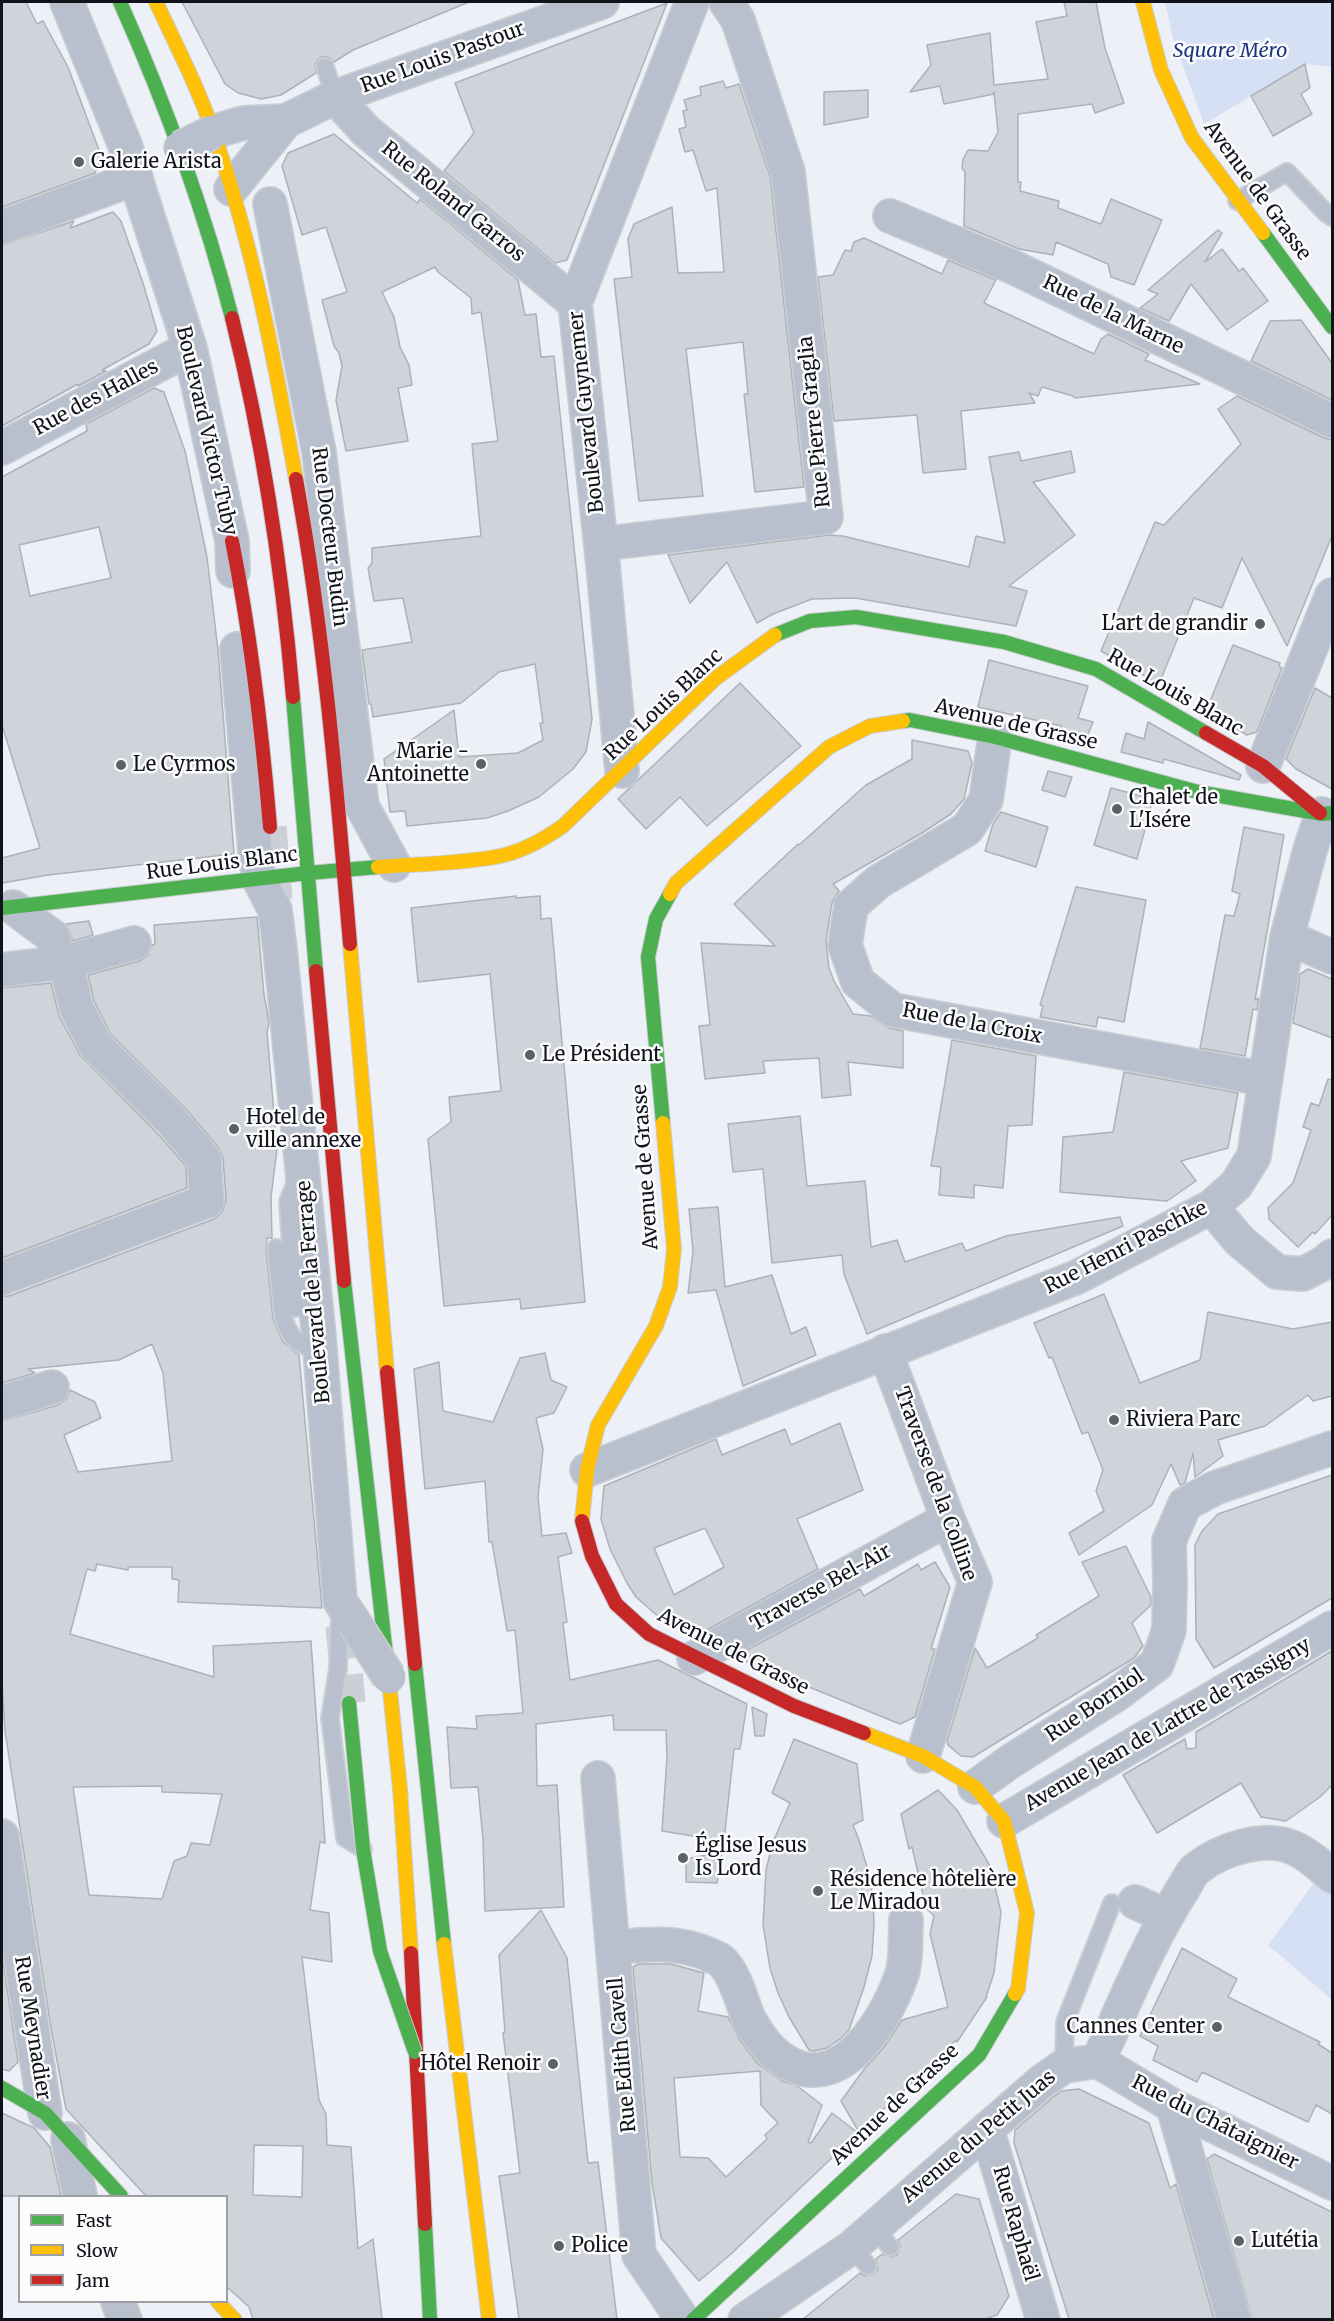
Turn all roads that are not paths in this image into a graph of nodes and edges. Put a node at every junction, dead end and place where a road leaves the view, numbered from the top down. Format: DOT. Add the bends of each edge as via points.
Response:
graph roads {
  1 [pos="67,2"];
  2 [pos="120,2"];
  3 [pos="156,2"];
  4 [pos="602,2"];
  5 [pos="692,2"];
  6 [pos="726,2"];
  7 [pos="1143,2"];
  8 [pos="330,82"];
  9 [pos="286,121"];
  10 [pos="228,128"];
  11 [pos="180,148"];
  12 [pos="136,178"];
  13 [pos="231,189"];
  14 [pos="1237,201"];
  15 [pos="270,204"];
  16 [pos="890,216"];
  17 [pos="1332,217"];
  18 [pos="2,227"];
  19 [pos="575,303"];
  20 [pos="1332,327"];
  21 [pos="190,348"];
  22 [pos="1332,421"];
  23 [pos="2,448"];
  24 [pos="232,541"];
  25 [pos="601,544"];
  26 [pos="1332,595"];
  27 [pos="995,737"];
  28 [pos="1263,766"];
  29 [pos="622,771"];
  30 [pos="1329,816"];
  31 [pos="270,827"];
  32 [pos="394,865"];
  33 [pos="343,870"];
  34 [pos="308,873"];
  35 [pos="259,879"];
  36 [pos="7,908"];
  37 [pos="1287,937"];
  38 [pos="134,943"];
  39 [pos="1332,957"];
  40 [pos="62,962"];
  41 [pos="2,970"];
  42 [pos="1265,1079"];
  43 [pos="303,1168"];
  44 [pos="1211,1207"];
  45 [pos="276,1248"];
  46 [pos="1332,1256"];
  47 [pos="2,1278"];
  48 [pos="295,1308"];
  49 [pos="885,1351"];
  50 [pos="320,1352"];
  51 [pos="52,1387"];
  52 [pos="2,1403"];
  53 [pos="1332,1448"];
  54 [pos="587,1470"];
  55 [pos="948,1519"];
  56 [pos="347,1612"];
  57 [pos="1332,1628"];
  58 [pos="694,1658"];
  59 [pos="389,1677"];
  60 [pos="349,1703"];
  61 [pos="923,1756"];
  62 [pos="598,1778"];
  63 [pos="975,1787"];
  64 [pos="1004,1821"];
  65 [pos="2,1836"];
  66 [pos="363,1849"];
  67 [pos="1332,1876"];
  68 [pos="1124,1903"];
  69 [pos="1166,1916"];
  70 [pos="906,1920"];
  71 [pos="614,1947"];
  72 [pos="12,1962"];
  73 [pos="416,2052"];
  74 [pos="1098,2061"];
  75 [pos="1064,2066"];
  76 [pos="2,2088"];
  77 [pos="1173,2106"];
  78 [pos="45,2113"];
  79 [pos="987,2129"];
  80 [pos="69,2139"];
  81 [pos="1332,2183"];
  82 [pos="80,2195"];
  83 [pos="120,2195"];
  84 [pos="119,2303"];
  85 [pos="220,2303"];
  86 [pos="125,2319"];
  87 [pos="236,2319"];
  88 [pos="430,2319"];
  89 [pos="489,2319"];
  90 [pos="683,2319"];
  91 [pos="693,2319"];
  92 [pos="745,2319"];
  93 [pos="1042,2319"];
  94 [pos="1234,2319"];
  1 -- 12 [label="street, Boulevard Victor Tuby"];
  2 -- 11 [label="main road"];
  3 -- 10 [label="main road"];
  4 -- 8 [label="street, Rue Louis Pastour"];
  5 -- 19 [label="street, Boulevard Guynemer"];
  6 -- 25 [label="street, Rue Pierre Graglia" via="738,20 788,172 826,517"];
  7 -- 14 [label="main road, Avenue de Grasse" via="1161,70 1192,138"];
  8 -- 9 [label="street, Rue Louis Pastour"];
  8 -- 19 [label="street, Rue Roland Garros" via="366,131"];
  9 -- 10 [label="street, Rue Louis Pastour"];
  9 -- 13 [label="street, Rue Louis Pastour"];
  10 -- 11 [label="street, Rue Louis Pastour, bridge"];
  10 -- 13 [label="main road"];
  11 -- 34 [label="main road" via="234,326 268,491 296,717"];
  12 -- 18 [label="street"];
  12 -- 21 [label="street, Boulevard Victor Tuby"];
  13 -- 33 [label="main road" via="277,373 306,530"];
  14 -- 17 [label="lane" via="1287,172"];
  14 -- 20 [label="main road, Avenue de Grasse"];
  15 -- 32 [label="street, Rue Docteur Budin" via="319,452 362,806"];
  16 -- 22 [label="street, Rue de la Marne" via="1016,268"];
  19 -- 25 [label="street, Boulevard Guynemer"];
  21 -- 23 [label="street, Rue des Halles"];
  21 -- 24 [label="street, Boulevard Victor Tuby"];
  24 -- 31 [label="main road" via="247,606"];
  24 -- 35 [label="street, Boulevard Victor Tuby" via="234,617"];
  25 -- 29 [label="street, Boulevard Guynemer"];
  26 -- 28 [label="street"];
  27 -- 30 [label="main road, Avenue de Grasse" via="1198,792"];
  27 -- 42 [label="street, Rue de la Croix" via="986,800 967,828 878,882 851,906 845,945 858,982 893,1010"];
  27 -- 54 [label="main road, Avenue de Grasse" via="910,720 870,726 829,747 676,883 656,919 648,957 674,1249 670,1287 656,1326 598,1425"];
  28 -- 29 [label="main road, Rue Louis Blanc" via="1096,669 1004,642 856,617 810,621 769,637 716,678"];
  28 -- 30 [label="main road, Rue Louis Blanc"];
  29 -- 32 [label="main road, Rue Louis Blanc" via="541,842 495,857"];
  30 -- 37 [label="street, Rue Henri Paschke" via="1310,849"];
  32 -- 33 [label="main road, Rue Louis Blanc"];
  33 -- 34 [label="main road, Rue Louis Blanc"];
  33 -- 89 [label="main road" via="435,1859"];
  34 -- 35 [label="main road, Rue Louis Blanc"];
  34 -- 59 [label="main road" via="341,1247"];
  35 -- 36 [label="main road, Rue Louis Blanc"];
  35 -- 43 [label="street, Boulevard de la Ferrage" via="275,910"];
  36 -- 40 [label="street" via="52,937"];
  37 -- 39 [label="street"];
  37 -- 42 [label="street, Rue Henri Paschke"];
  38 -- 40 [label="street"];
  40 -- 41 [label="street"];
  40 -- 47 [label="street" via="76,1007 96,1046 172,1121 204,1159 207,1201"];
  42 -- 44 [label="street, Rue Henri Paschke" via="1254,1156 1236,1185"];
  43 -- 48 [label="lane" via="288,1202"];
  43 -- 50 [label="street, Boulevard de la Ferrage"];
  44 -- 46 [label="street" via="1240,1241 1277,1272 1303,1274"];
  44 -- 49 [label="street, Rue Henri Paschke" via="1077,1277"];
  45 -- 50 [label="lane" via="286,1326 297,1342"];
  49 -- 54 [label="street, Rue Henri Paschke"];
  49 -- 55 [label="street, Traverse de la Colline"];
  50 -- 56 [label="street, Boulevard de la Ferrage"];
  51 -- 52 [label="street"];
  53 -- 63 [label="street, Rue Borniol" via="1215,1488 1185,1504 1168,1541 1169,1630 1157,1664"];
  54 -- 58 [label="main road, Avenue de Grasse" via="581,1517 592,1556 616,1604 649,1634"];
  55 -- 58 [label="street, Traverse Bel-Air"];
  55 -- 61 [label="street, Traverse de la Colline" via="975,1582"];
  56 -- 59 [label="street, Boulevard de la Ferrage, bridge"];
  56 -- 66 [label="lane, Boulevard de la Ferrage" via="330,1718 345,1838"];
  57 -- 64 [label="street, Avenue Jean de Lattre de Tassigny"];
  58 -- 61 [label="main road, Avenue de Grasse" via="794,1706"];
  59 -- 73 [label="main road" via="408,1897"];
  60 -- 66 [label="main road, bridge"];
  61 -- 63 [label="main road, Avenue de Grasse"];
  62 -- 71 [label="street, Rue Edith Cavell"];
  63 -- 64 [label="main road, Avenue de Grasse"];
  64 -- 91 [label="main road, Avenue de Grasse" via="1027,1914 1018,1989 979,2055"];
  65 -- 72 [label="street, Rue Meynadier"];
  66 -- 73 [label="main road, bridge" via="380,1951"];
  67 -- 69 [label="street" via="1294,1848 1267,1843 1240,1848 1195,1870"];
  68 -- 69 [label="street"];
  68 -- 75 [label="lane" via="1065,2022"];
  69 -- 74 [label="street"];
  70 -- 71 [label="street" via="903,1972 884,2019 854,2055 822,2071 793,2067 771,2050 749,2019 735,1982 720,1960 670,1943"];
  71 -- 90 [label="street, Rue Edith Cavell" via="639,2255"];
  72 -- 78 [label="street, Rue Meynadier"];
  73 -- 88 [label="main road"];
  74 -- 75 [label="street, Avenue du Petit Juas"];
  74 -- 77 [label="street, Rue du Châtaignier"];
  75 -- 79 [label="street, Avenue du Petit Juas"];
  76 -- 78 [label="main road"];
  77 -- 81 [label="street, Rue du Châtaignier"];
  77 -- 94 [label="street"];
  78 -- 80 [label="main road"];
  79 -- 92 [label="street, Avenue du Petit Juas" via="871,2247"];
  79 -- 93 [label="street, Rue Raphaël"];
  80 -- 82 [label="street"];
  80 -- 83 [label="main road"];
  84 -- 86 [label="street"];
  85 -- 87 [label="main road"];
}
